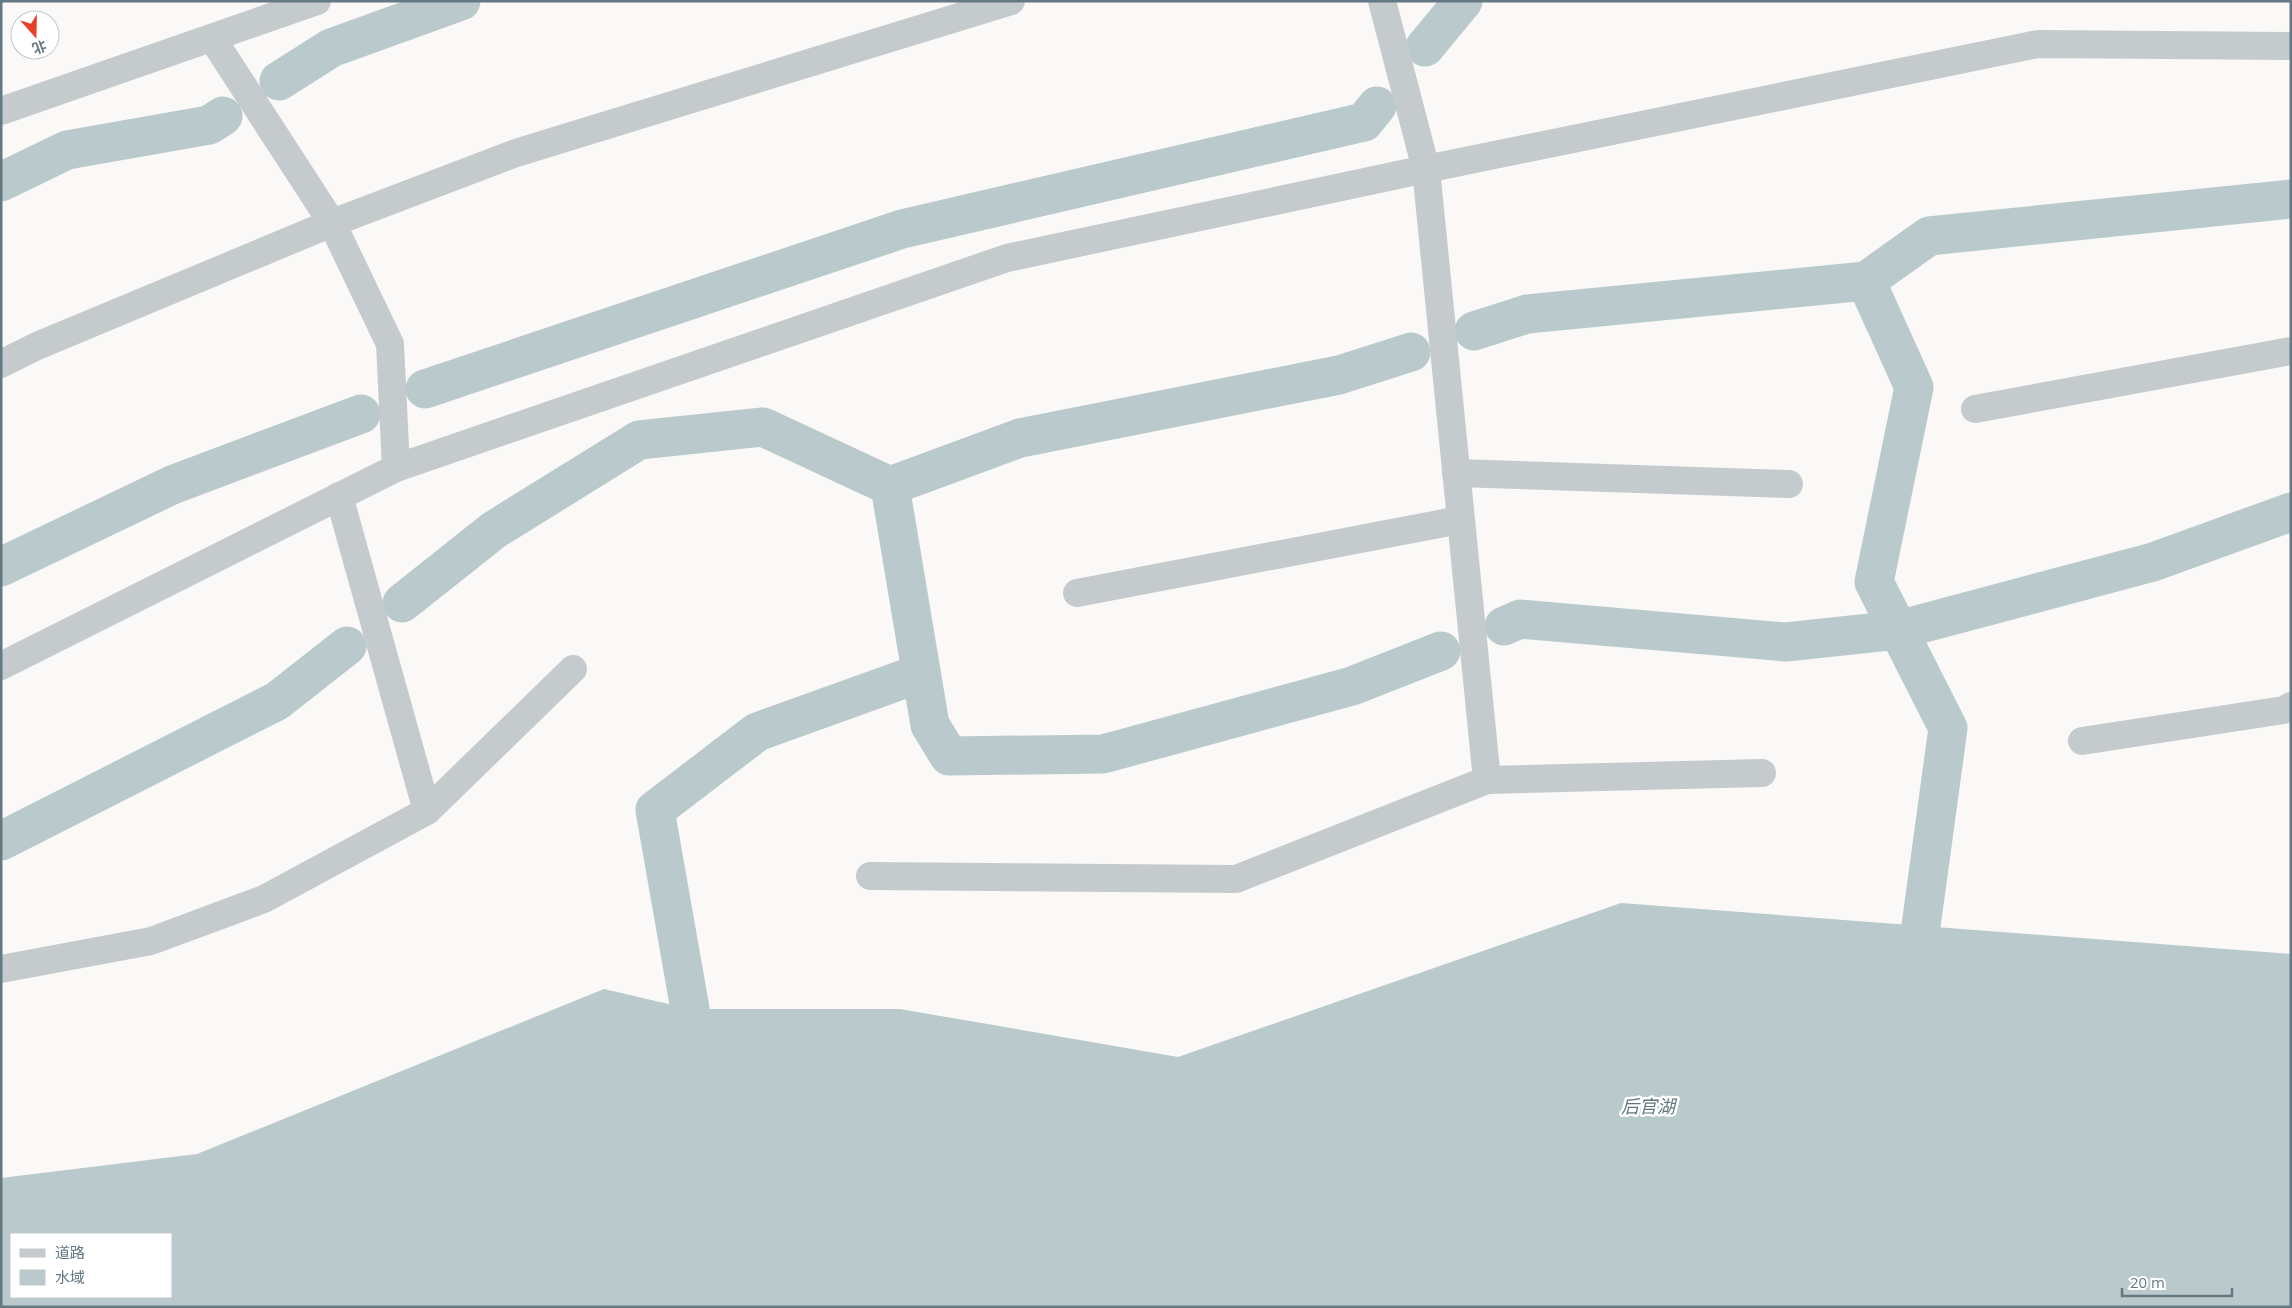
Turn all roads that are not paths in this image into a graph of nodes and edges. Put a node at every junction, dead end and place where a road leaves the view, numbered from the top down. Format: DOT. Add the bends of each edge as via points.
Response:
graph roads {
  1 [pos="317,1"];
  2 [pos="1011,1"];
  3 [pos="1382,1"];
  4 [pos="212,38"];
  5 [pos="2291,46"];
  6 [pos="1,111"];
  7 [pos="1426,170"];
  8 [pos="332,223"];
  9 [pos="2291,352"];
  10 [pos="1,364"];
  11 [pos="1975,408"];
  12 [pos="396,468"];
  13 [pos="1456,474"];
  14 [pos="1789,484"];
  15 [pos="339,496"];
  16 [pos="1460,520"];
  17 [pos="1077,593"];
  18 [pos="1,666"];
  19 [pos="573,669"];
  20 [pos="2291,706"];
  21 [pos="2082,741"];
  22 [pos="1762,773"];
  23 [pos="1487,780"];
  24 [pos="427,811"];
  25 [pos="870,876"];
  26 [pos="1,969"];
  1 -- 4 [label="street"];
  2 -- 8 [label="street" via="516,153"];
  3 -- 7 [label="street"];
  4 -- 6 [label="street"];
  4 -- 8 [label="street"];
  5 -- 7 [label="street" via="2038,44"];
  7 -- 12 [label="street" via="1008,258"];
  7 -- 13 [label="street"];
  8 -- 10 [label="street"];
  8 -- 12 [label="street" via="390,344"];
  9 -- 11 [label="street"];
  12 -- 15 [label="street"];
  13 -- 14 [label="street"];
  13 -- 16 [label="street"];
  15 -- 18 [label="street"];
  15 -- 24 [label="street"];
  16 -- 17 [label="street"];
  16 -- 23 [label="street"];
  19 -- 24 [label="street"];
  20 -- 21 [label="street" via="2284,710"];
  22 -- 23 [label="street"];
  23 -- 25 [label="street" via="1236,879"];
  24 -- 26 [label="street" via="264,899 151,941"];
}
